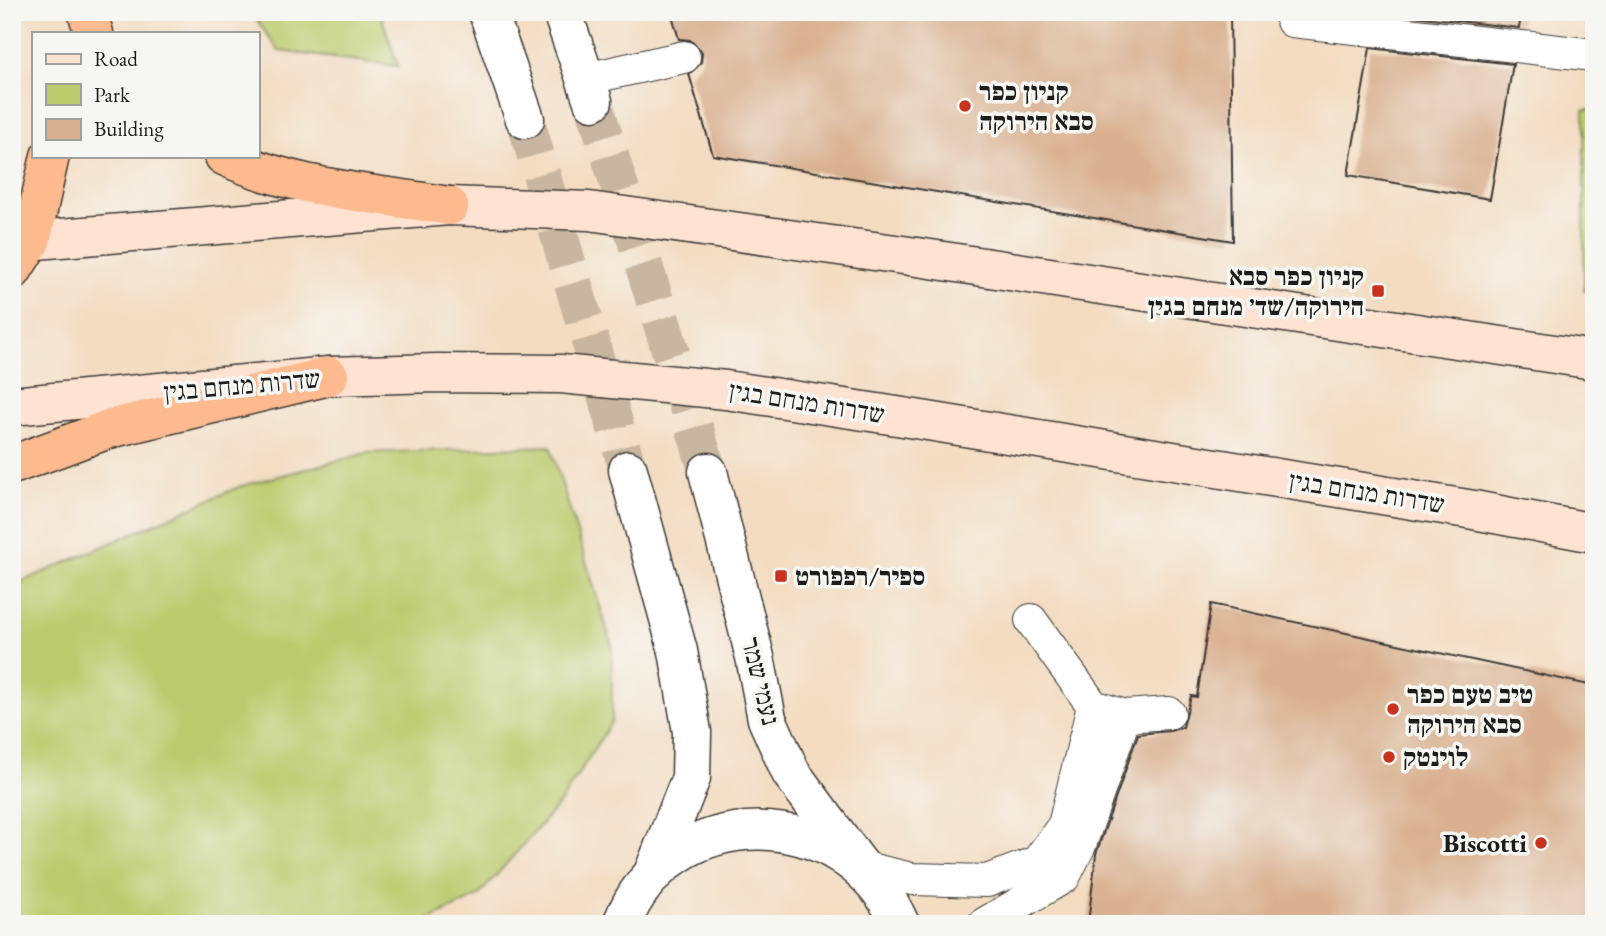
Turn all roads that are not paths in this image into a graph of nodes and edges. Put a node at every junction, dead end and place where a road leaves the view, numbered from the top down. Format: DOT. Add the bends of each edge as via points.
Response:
graph roads {
  1 [pos="66,12"];
  2 [pos="87,12"];
  3 [pos="488,12"];
  4 [pos="562,12"];
  5 [pos="1292,12"];
  6 [pos="64,32"];
  7 [pos="94,32"];
  8 [pos="1594,55"];
  9 [pos="684,57"];
  10 [pos="589,90"];
  11 [pos="525,119"];
  12 [pos="49,158"];
  13 [pos="228,158"];
  14 [pos="449,206"];
  15 [pos="18,251"];
  16 [pos="1594,360"];
  17 [pos="329,376"];
  18 [pos="12,406"];
  19 [pos="12,465"];
  20 [pos="628,470"];
  21 [pos="708,472"];
  22 [pos="1594,533"];
  23 [pos="1031,620"];
  24 [pos="1093,706"];
  25 [pos="1169,713"];
  26 [pos="1125,716"];
  27 [pos="861,867"];
  28 [pos="652,876"];
  29 [pos="622,924"];
  30 [pos="900,924"];
  31 [pos="984,924"];
  1 -- 6 [label="highway"];
  2 -- 7 [label="highway"];
  3 -- 11 [label="street"];
  4 -- 10 [label="street"];
  5 -- 8 [label="lane" via="1292,21"];
  9 -- 10 [label="lane"];
  12 -- 15 [label="highway"];
  13 -- 14 [label="highway" via="299,183"];
  14 -- 15 [label="main road"];
  14 -- 16 [label="main road" via="589,211 716,227"];
  17 -- 18 [label="main road, שדרות מנחם בגין"];
  17 -- 19 [label="highway" via="109,429"];
  17 -- 22 [label="main road, שדרות מנחם בגין" via="561,374 726,390"];
  20 -- 28 [label="street" via="678,651 692,732 691,778"];
  21 -- 27 [label="street, נעמי שמר" via="767,719 791,773"];
  23 -- 24 [label="lane"];
  24 -- 26 [label="lane"];
  24 -- 27 [label="lane" via="1064,825 1037,862 988,881 912,879"];
  25 -- 26 [label="lane"];
  26 -- 31 [label="lane" via="1080,845 1064,877"];
  27 -- 28 [label="street" via="829,846 793,833 755,830 717,836 682,852"];
  27 -- 30 [label="street" via="890,900"];
  28 -- 29 [label="street"];
}
